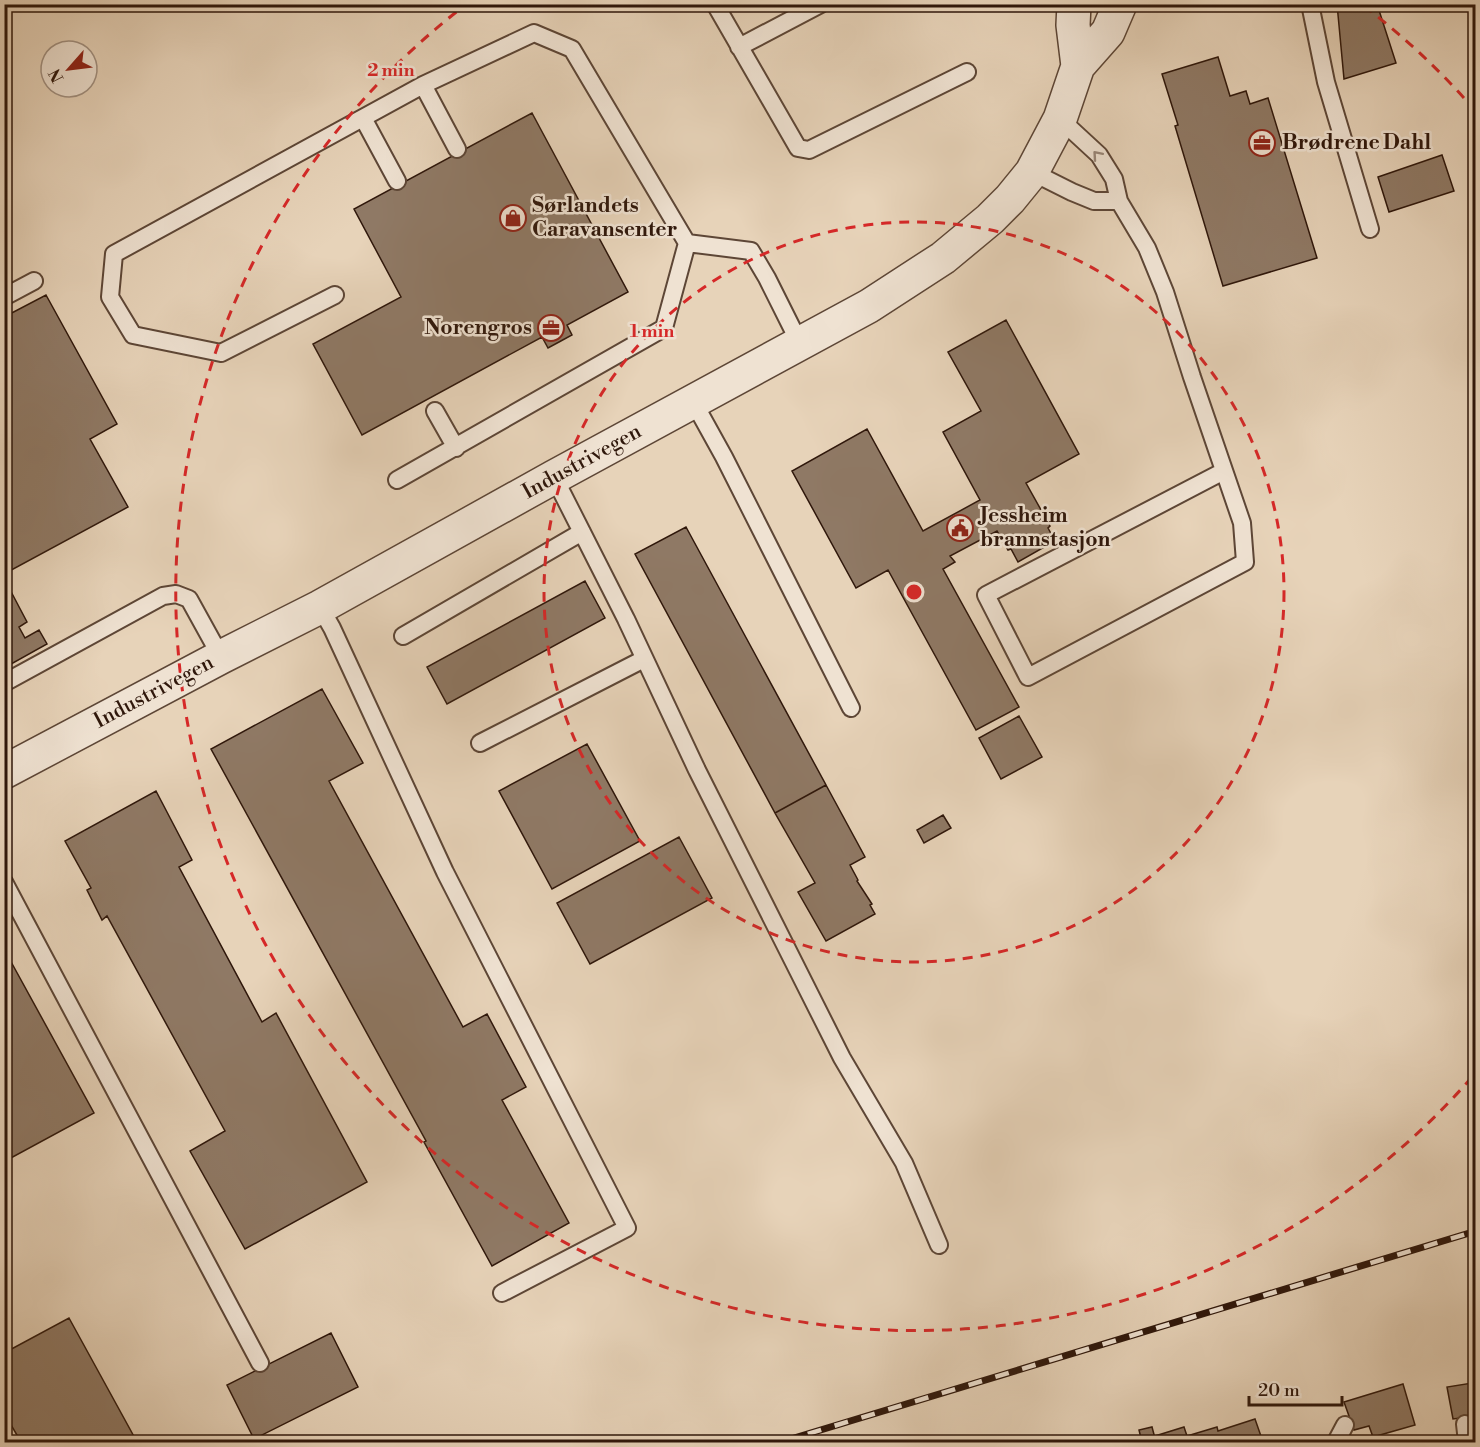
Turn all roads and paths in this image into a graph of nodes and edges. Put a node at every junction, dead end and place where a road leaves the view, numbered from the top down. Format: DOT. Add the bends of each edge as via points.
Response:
graph roads {
  1 [pos="715,4"];
  2 [pos="821,4"];
  3 [pos="1074,4"];
  4 [pos="1120,4"];
  5 [pos="1310,4"];
  6 [pos="740,47"];
  7 [pos="1078,66"];
  8 [pos="967,72"];
  9 [pos="423,85"];
  10 [pos="363,118"];
  11 [pos="1060,119"];
  12 [pos="457,148"];
  13 [pos="1032,172"];
  14 [pos="397,181"];
  15 [pos="1119,201"];
  16 [pos="1370,229"];
  17 [pos="687,243"];
  18 [pos="34,281"];
  19 [pos="335,295"];
  20 [pos="4,297"];
  21 [pos="800,345"];
  22 [pos="693,401"];
  23 [pos="435,411"];
  24 [pos="456,448"];
  25 [pos="1224,471"];
  26 [pos="554,477"];
  27 [pos="397,480"];
  28 [pos="582,532"];
  29 [pos="320,608"];
  30 [pos="403,636"];
  31 [pos="221,657"];
  32 [pos="644,658"];
  33 [pos="4,683"];
  34 [pos="851,708"];
  35 [pos="480,743"];
  36 [pos="4,772"];
  37 [pos="4,882"];
  38 [pos="939,1245"];
  39 [pos="502,1293"];
  40 [pos="260,1363"];
  41 [pos="1465,1424"];
  42 [pos="1345,1425"];
  43 [pos="1336,1443"];
  44 [pos="1467,1443"];
  1 -- 6 [label="lane"];
  2 -- 6 [label="lane"];
  3 -- 7 [label="street, Industrivegen"];
  4 -- 7 [label="street, Industrivegen" via="1108,32"];
  5 -- 16 [label="lane" via="1326,82"];
  6 -- 8 [label="lane" via="798,148 809,150"];
  7 -- 11 [label="street, Industrivegen"];
  9 -- 10 [label="lane"];
  9 -- 12 [label="lane"];
  9 -- 17 [label="lane" via="534,33 572,49"];
  10 -- 14 [label="lane"];
  10 -- 19 [label="lane" via="114,254 110,297 133,335 221,353"];
  11 -- 13 [label="street, Industrivegen"];
  15 -- 11 [label="lane, one-way" via="1114,179 1099,155"];
  13 -- 15 [label="lane" via="1094,201"];
  13 -- 21 [label="street, Industrivegen" via="990,219 943,258 870,306"];
  15 -- 25 [label="lane" via="1147,248 1165,292 1242,523 1245,562 1028,677 986,595"];
  17 -- 21 [label="lane" via="751,251"];
  17 -- 24 [label="lane" via="664,328"];
  18 -- 20 [label="lane"];
  21 -- 22 [label="street, Industrivegen"];
  22 -- 26 [label="street, Industrivegen"];
  22 -- 34 [label="lane"];
  23 -- 24 [label="lane"];
  24 -- 27 [label="lane"];
  26 -- 28 [label="lane"];
  26 -- 29 [label="street, Industrivegen"];
  28 -- 30 [label="lane"];
  28 -- 32 [label="lane"];
  29 -- 31 [label="street, Industrivegen"];
  29 -- 39 [label="lane" via="445,872 627,1228"];
  31 -- 33 [label="lane" via="189,599 176,594 163,596"];
  31 -- 36 [label="street, Industrivegen"];
  32 -- 35 [label="lane"];
  32 -- 38 [label="lane" via="842,1058 904,1163"];
  37 -- 40 [label="lane"];
  41 -- 44 [label="lane"];
  42 -- 43 [label="lane"];
}
